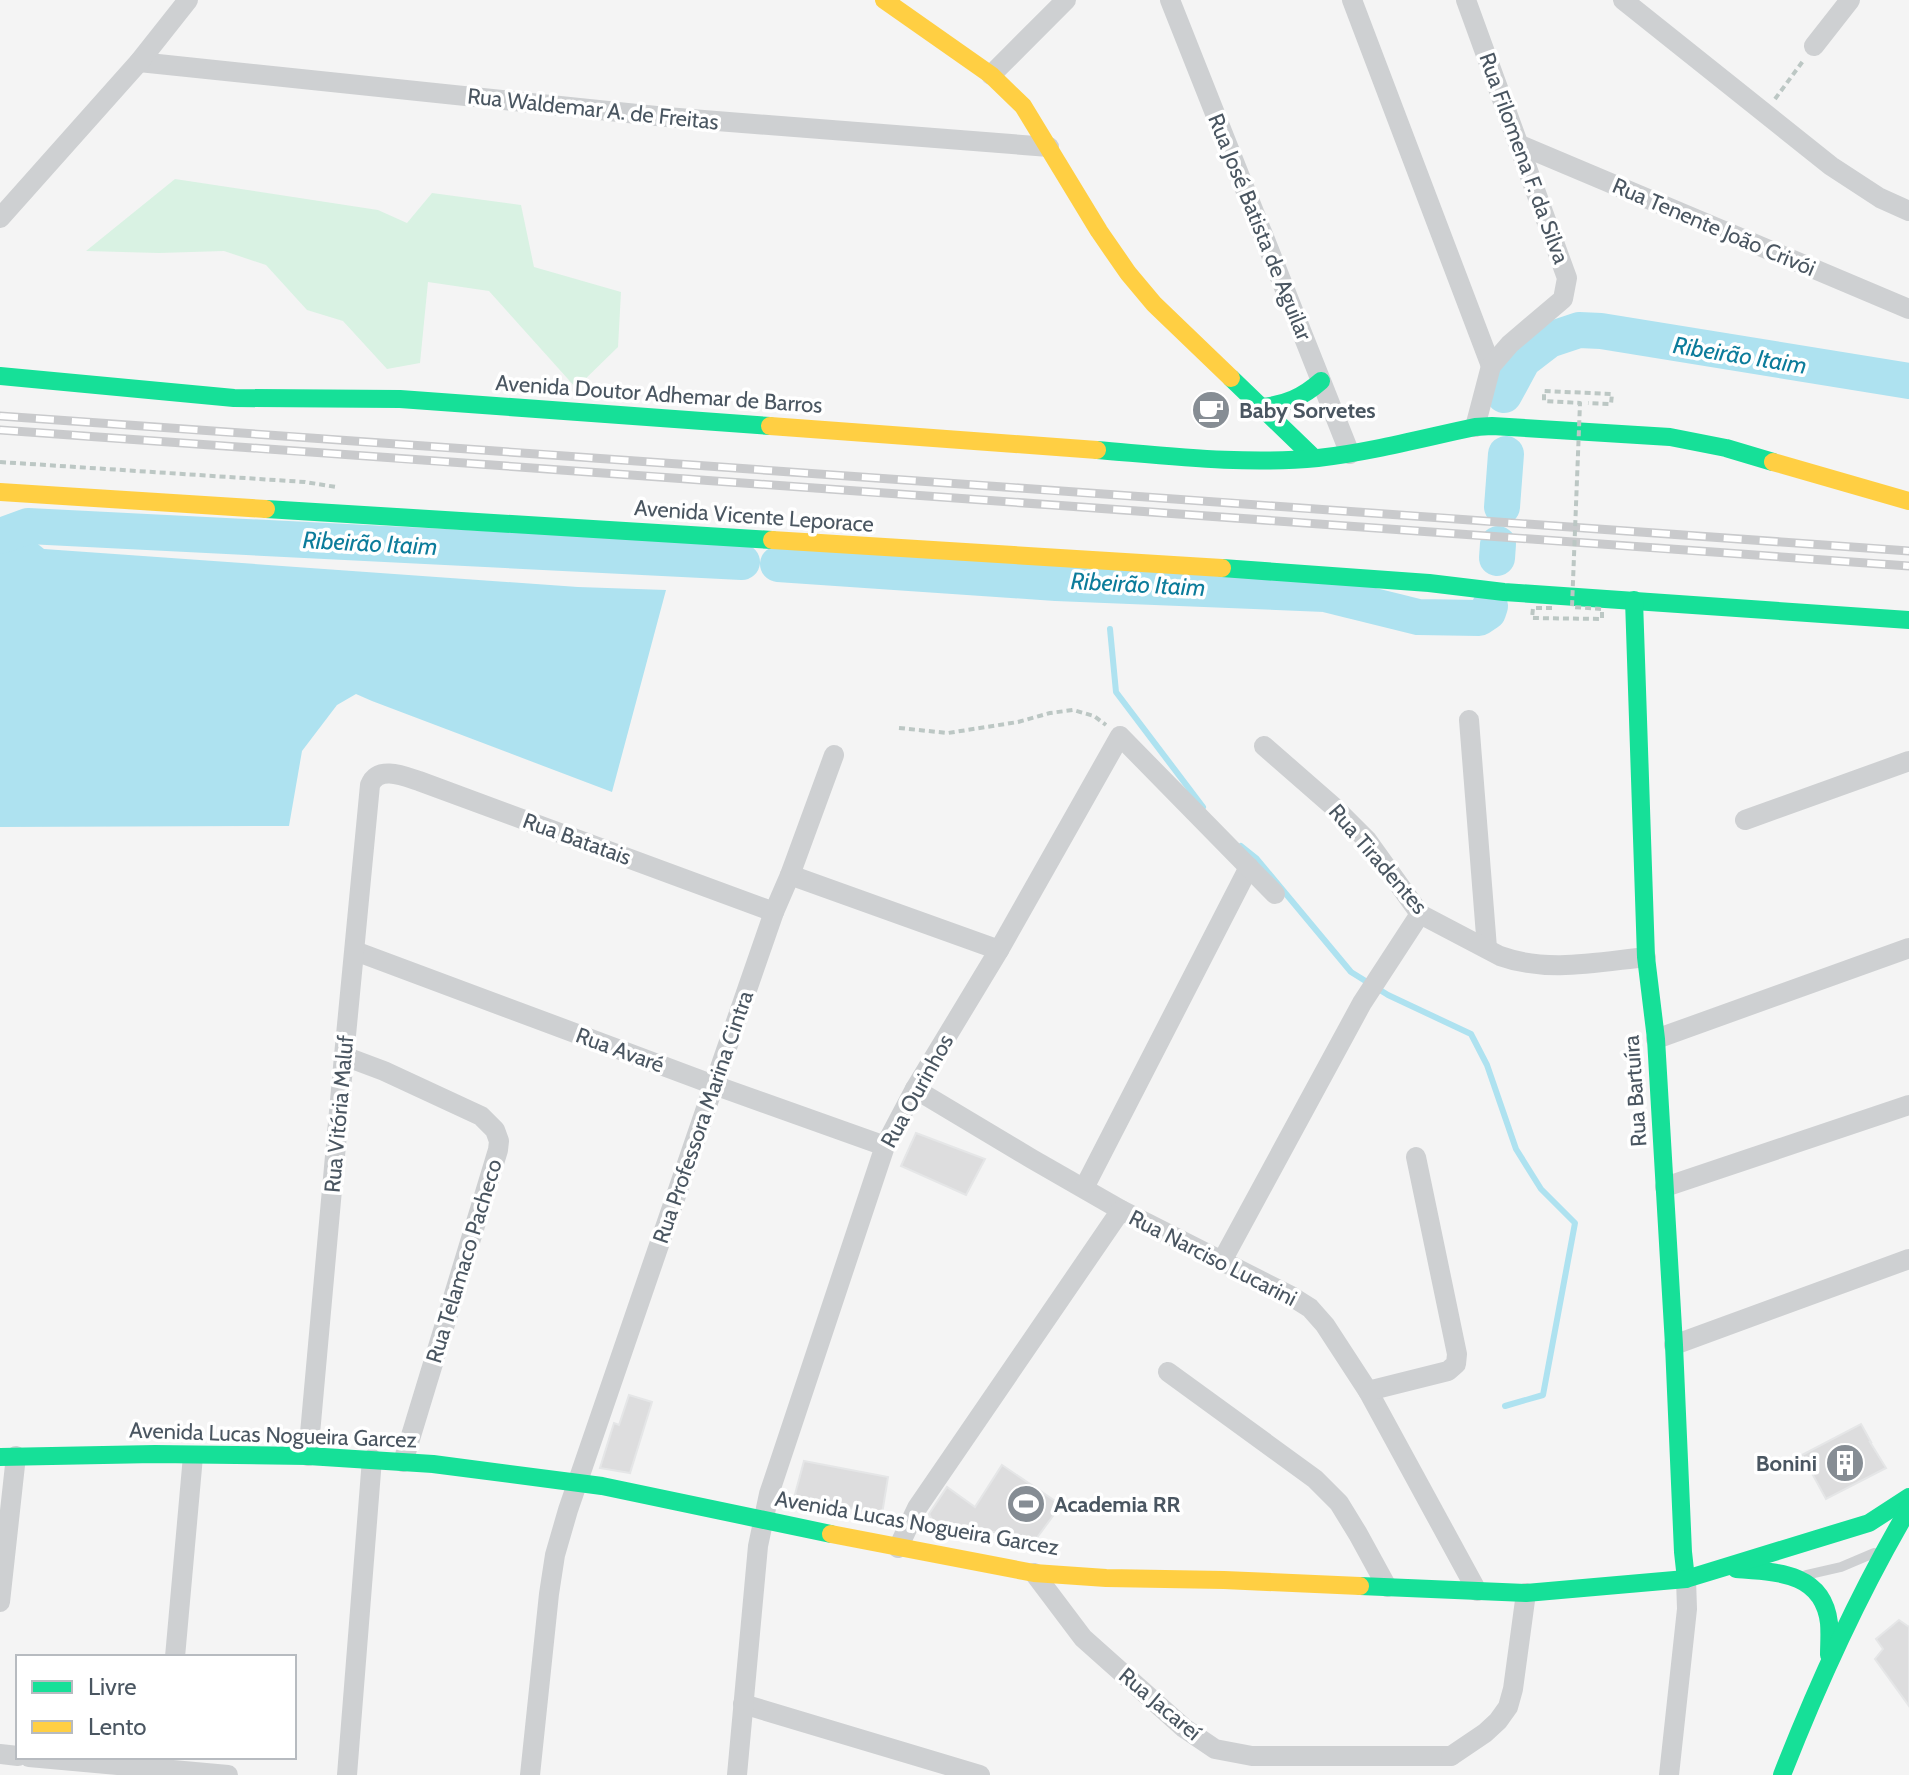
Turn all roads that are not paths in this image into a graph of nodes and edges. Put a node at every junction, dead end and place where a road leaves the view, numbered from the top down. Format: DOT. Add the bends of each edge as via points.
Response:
graph roads {
  1 [pos="188,0"];
  2 [pos="884,0"];
  3 [pos="1066,0"];
  4 [pos="1170,0"];
  5 [pos="1352,0"];
  6 [pos="1466,0"];
  7 [pos="1623,0"];
  8 [pos="1850,0"];
  9 [pos="1814,46"];
  10 [pos="139,62"];
  11 [pos="991,75"];
  12 [pos="1520,145"];
  13 [pos="1049,147"];
  14 [pos="1909,211"];
  15 [pos="0,218"];
  16 [pos="1909,309"];
  17 [pos="1491,366"];
  18 [pos="0,376"];
  19 [pos="1321,381"];
  20 [pos="1261,407"];
  21 [pos="1483,426"];
  22 [pos="1350,454"];
  23 [pos="1314,458"];
  24 [pos="0,492"];
  25 [pos="1909,501"];
  26 [pos="1634,600"];
  27 [pos="1909,620"];
  28 [pos="1469,720"];
  29 [pos="1264,746"];
  30 [pos="834,755"];
  31 [pos="1909,761"];
  32 [pos="379,774"];
  33 [pos="1745,820"];
  34 [pos="1249,867"];
  35 [pos="790,875"];
  36 [pos="1275,894"];
  37 [pos="774,912"];
  38 [pos="1420,914"];
  39 [pos="1487,948"];
  40 [pos="1909,948"];
  41 [pos="999,950"];
  42 [pos="355,951"];
  43 [pos="1646,957"];
  44 [pos="1656,1039"];
  45 [pos="344,1056"];
  46 [pos="714,1085"];
  47 [pos="915,1089"];
  48 [pos="1909,1105"];
  49 [pos="885,1146"];
  50 [pos="1416,1157"];
  51 [pos="1665,1187"];
  52 [pos="1084,1188"];
  53 [pos="1121,1210"];
  54 [pos="1909,1259"];
  55 [pos="1222,1261"];
  56 [pos="1674,1345"];
  57 [pos="1168,1372"];
  58 [pos="1368,1391"];
  59 [pos="8,1456"];
  60 [pos="193,1456"];
  61 [pos="308,1456"];
  62 [pos="372,1459"];
  63 [pos="403,1462"];
  64 [pos="577,1482"];
  65 [pos="1909,1497"];
  66 [pos="1909,1508"];
  67 [pos="762,1520"];
  68 [pos="1887,1544"];
  69 [pos="898,1548"];
  70 [pos="1726,1568"];
  71 [pos="1034,1573"];
  72 [pos="1796,1576"];
  73 [pos="1686,1579"];
  74 [pos="1387,1587"];
  75 [pos="1477,1591"];
  76 [pos="1526,1593"];
  77 [pos="0,1602"];
  78 [pos="175,1655"];
  79 [pos="1829,1663"];
  80 [pos="743,1704"];
  81 [pos="74,1759"];
  82 [pos="165,1763"];
  83 [pos="1448,1765"];
  84 [pos="1250,1766"];
  85 [pos="228,1775"];
  86 [pos="347,1775"];
  87 [pos="530,1775"];
  88 [pos="737,1775"];
  89 [pos="980,1775"];
  90 [pos="1669,1775"];
  91 [pos="1782,1775"];
  1 -- 10 [label="street"];
  2 -- 11 [label="main road"];
  3 -- 11 [label="street"];
  4 -- 19 [label="street, Rua José Batista de Aguilar"];
  5 -- 17 [label="street"];
  6 -- 12 [label="street, Rua Filomena F. da Silva"];
  7 -- 14 [label="street" via="1831,166"];
  8 -- 9 [label="street"];
  10 -- 13 [label="street, Rua Waldemar A. de Freitas" via="666,117"];
  10 -- 15 [label="street"];
  11 -- 13 [label="main road" via="1023,106"];
  12 -- 16 [label="street, Rua Tenente João Crivói"];
  12 -- 17 [label="street, Rua Filomena F. da Silva" via="1567,278 1566,292"];
  13 -- 20 [label="main road" via="1128,273"];
  17 -- 21 [label="street, Rua Filomena F. da Silva"];
  18 -- 23 [label="main road, Avenida Doutor Adhemar de Barros" via="234,398 400,399 1228,460"];
  19 -- 20 [label="main road" via="1283,406"];
  19 -- 22 [label="street, Rua José Batista de Aguilar"];
  20 -- 23 [label="main road"];
  21 -- 22 [label="main road, Avenida Doutor Adhemar de Barros"];
  21 -- 25 [label="main road, Avenida Doutor Adhemar de Barros" via="1670,437"];
  22 -- 23 [label="main road, Avenida Doutor Adhemar de Barros"];
  24 -- 26 [label="main road, Avenida Vicente Leporace" via="1326,575"];
  26 -- 27 [label="main road, Avenida Vicente Leporace"];
  26 -- 43 [label="main road, Rua Bartuíra"];
  28 -- 39 [label="street"];
  29 -- 38 [label="street, Rua Tiradentes" via="1367,840"];
  30 -- 35 [label="street, Rua Professora Marina Cintra"];
  31 -- 33 [label="street"];
  32 -- 37 [label="street, Rua Batatais" via="419,781"];
  32 -- 42 [label="street, Rua Vitória Maluf" via="370,785"];
  34 -- 36 [label="street"];
  34 -- 41 [label="street, Rua Ourinhos" via="1120,736"];
  34 -- 52 [label="street"];
  35 -- 37 [label="street, Rua Professora Marina Cintra"];
  35 -- 41 [label="street"];
  37 -- 46 [label="street, Rua Professora Marina Cintra"];
  38 -- 39 [label="street, Rua Tiradentes"];
  38 -- 55 [label="street" via="1362,1003"];
  39 -- 43 [label="street, Rua Tiradentes" via="1514,960 1556,966"];
  40 -- 44 [label="street"];
  41 -- 47 [label="street, Rua Ourinhos"];
  42 -- 45 [label="street, Rua Vitória Maluf"];
  42 -- 46 [label="street, Rua Avaré"];
  43 -- 44 [label="main road, Rua Bartuíra"];
  44 -- 51 [label="main road, Rua Bartuíra"];
  45 -- 61 [label="street, Rua Vitória Maluf"];
  45 -- 63 [label="street, Rua Telamaco Pacheco" via="481,1116 499,1141"];
  46 -- 49 [label="street, Rua Avaré"];
  46 -- 64 [label="street, Rua Professora Marina Cintra"];
  47 -- 49 [label="street, Rua Ourinhos"];
  47 -- 52 [label="street, Rua Narciso Lucarini"];
  48 -- 51 [label="street"];
  49 -- 67 [label="street, Rua Ourinhos"];
  50 -- 58 [label="street" via="1456,1364 1448,1371"];
  51 -- 56 [label="main road, Rua Bartuíra"];
  52 -- 53 [label="street, Rua Narciso Lucarini"];
  53 -- 55 [label="street, Rua Narciso Lucarini"];
  53 -- 69 [label="street" via="917,1508"];
  54 -- 56 [label="street"];
  55 -- 58 [label="street, Rua Narciso Lucarini" via="1310,1308"];
  56 -- 73 [label="main road, Rua Bartuíra"];
  57 -- 74 [label="street" via="1315,1479 1339,1503"];
  58 -- 75 [label="street, Rua Narciso Lucarini"];
  59 -- 60 [label="main road, Avenida Lucas Nogueira Garcez"];
  59 -- 77 [label="street"];
  60 -- 61 [label="main road, Avenida Lucas Nogueira Garcez"];
  60 -- 78 [label="street"];
  61 -- 62 [label="main road, Avenida Lucas Nogueira Garcez"];
  62 -- 63 [label="main road, Avenida Lucas Nogueira Garcez"];
  62 -- 86 [label="street"];
  63 -- 64 [label="main road, Avenida Lucas Nogueira Garcez"];
  64 -- 67 [label="main road, Avenida Lucas Nogueira Garcez"];
  64 -- 87 [label="street, Rua Professora Marina Cintra" via="555,1555"];
  65 -- 70 [label="main road, Avenida Lucas Nogueira Garcez" via="1869,1523"];
  66 -- 68 [label="main road"];
  67 -- 69 [label="main road, Avenida Lucas Nogueira Garcez"];
  67 -- 80 [label="street, Rua Ourinhos"];
  68 -- 72 [label="lane" via="1841,1567"];
  68 -- 79 [label="main road"];
  69 -- 71 [label="main road, Avenida Lucas Nogueira Garcez"];
  70 -- 72 [label="main road"];
  70 -- 73 [label="main road, Avenida Lucas Nogueira Garcez"];
  71 -- 74 [label="main road, Avenida Lucas Nogueira Garcez"];
  71 -- 84 [label="street, Rua Jacareí" via="1083,1638 1184,1728"];
  72 -- 79 [label="main road" via="1825,1606"];
  73 -- 76 [label="main road, Avenida Lucas Nogueira Garcez"];
  73 -- 90 [label="street"];
  74 -- 75 [label="main road, Avenida Lucas Nogueira Garcez"];
  75 -- 76 [label="main road, Avenida Lucas Nogueira Garcez"];
  76 -- 83 [label="street" via="1508,1707"];
  79 -- 91 [label="main road"];
  80 -- 88 [label="street, Rua Ourinhos"];
  80 -- 89 [label="street"];
  81 -- 82 [label="street"];
  82 -- 85 [label="street"];
  83 -- 84 [label="street, Rua Jacareí"];
}
